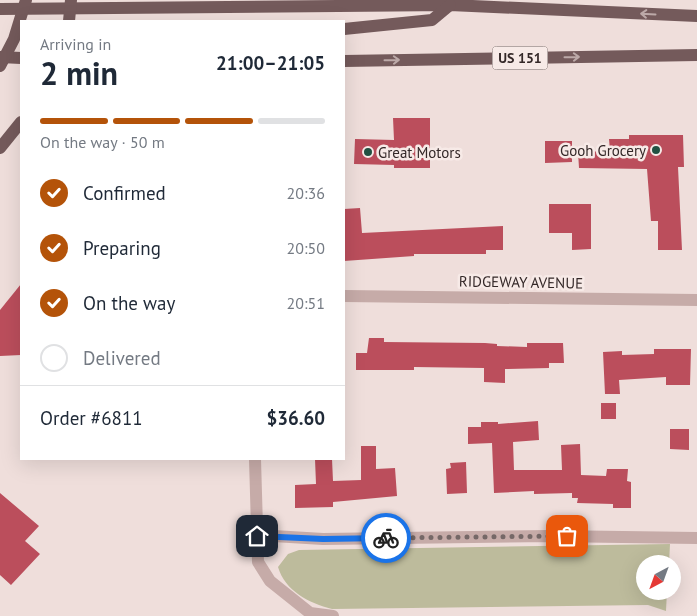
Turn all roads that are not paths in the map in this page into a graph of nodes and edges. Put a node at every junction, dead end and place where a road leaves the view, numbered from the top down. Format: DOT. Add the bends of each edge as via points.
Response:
graph roads {
  1 [pos="293,2"];
  2 [pos="25,5"];
  3 [pos="450,5"];
  4 [pos="0,9"];
  5 [pos="70,10"];
  6 [pos="697,16"];
  7 [pos="22,20"];
  8 [pos="59,20"];
  9 [pos="345,29"];
  10 [pos="18,39"];
  11 [pos="0,40"];
  12 [pos="20,51"];
  13 [pos="697,55"];
  14 [pos="20,58"];
  15 [pos="2,60"];
  16 [pos="345,60"];
  17 [pos="20,123"];
  18 [pos="0,148"];
  19 [pos="345,296"];
  20 [pos="697,300"];
  21 [pos="255,460"];
  22 [pos="257,536"];
  23 [pos="697,538"];
  24 [pos="333,616"];
  1 -- 3 [label="main road"];
  1 -- 5 [label="main road"];
  2 -- 4 [label="main road"];
  2 -- 5 [label="main road"];
  2 -- 7 [label="main road"];
  6 -- 3 [label="main road, one-way"];
  3 -- 9 [label="main road" via="432,20"];
  5 -- 8 [label="main road"];
  10 -- 11 [label="main road"];
  10 -- 15 [label="main road"];
  12 -- 15 [label="main road"];
  16 -- 13 [label="main road, US 151, one-way"];
  14 -- 15 [label="main road"];
  17 -- 18 [label="main road"];
  19 -- 20 [label="street, RIDGEWAY AVENUE"];
  21 -- 22 [label="street"];
  22 -- 23 [label="street" via="323,539"];
  22 -- 24 [label="street" via="258,562 266,577 310,613"];
}
